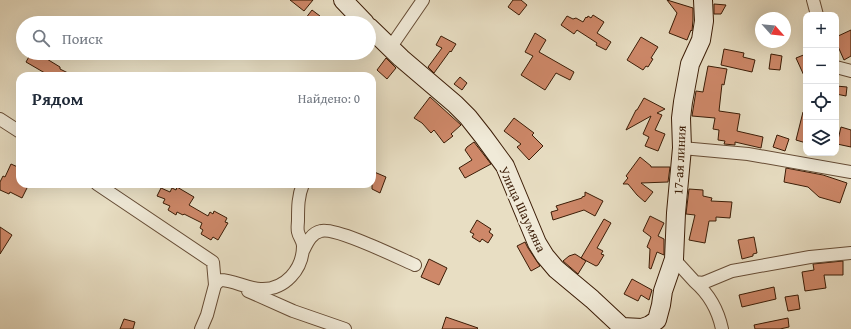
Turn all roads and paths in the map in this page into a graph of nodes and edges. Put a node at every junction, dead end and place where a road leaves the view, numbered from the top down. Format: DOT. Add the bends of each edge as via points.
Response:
graph roads {
  1 [pos="343,0"];
  2 [pos="423,0"];
  3 [pos="703,0"];
  4 [pos="813,0"];
  5 [pos="816,12"];
  6 [pos="358,16"];
  7 [pos="376,34"];
  8 [pos="390,48"];
  9 [pos="839,68"];
  10 [pos="851,71"];
  11 [pos="0,119"];
  12 [pos="16,129"];
  13 [pos="682,148"];
  14 [pos="851,172"];
  15 [pos="103,188"];
  16 [pos="302,188"];
  17 [pos="303,251"];
  18 [pos="851,253"];
  19 [pos="674,259"];
  20 [pos="415,265"];
  21 [pos="713,279"];
  22 [pos="695,282"];
  23 [pos="238,283"];
  24 [pos="215,285"];
  25 [pos="713,302"];
  26 [pos="657,324"];
  27 [pos="623,328"];
  28 [pos="201,329"];
  29 [pos="345,329"];
  30 [pos="722,329"];
  1 -- 6 [label="street"];
  2 -- 8 [label="street"];
  3 -- 13 [label="street, 17-ая линия" via="704,21 701,40 690,64 683,102"];
  4 -- 5 [label="street"];
  7 -- 8 [label="street, Улица Шаумяна"];
  8 -- 27 [label="street, Улица Шаумяна" via="468,117 505,166 536,243 545,256 556,269"];
  9 -- 10 [label="street"];
  11 -- 12 [label="street"];
  13 -- 14 [label="street" via="748,154"];
  13 -- 19 [label="street, 17-ая линия"];
  15 -- 24 [label="street" via="213,262"];
  16 -- 17 [label="street" via="297,204 298,232"];
  17 -- 20 [label="street" via="312,236 322,230 354,239"];
  17 -- 23 [label="street" via="294,274 271,289 261,290"];
  18 -- 21 [label="street" via="732,271"];
  19 -- 22 [label="street"];
  19 -- 26 [label="street, 17-ая линия" via="663,291"];
  21 -- 22 [label="street" via="704,283"];
  21 -- 25 [label="street"];
  22 -- 25 [label="street"];
  23 -- 24 [label="street" via="220,280"];
  23 -- 29 [label="street" via="248,291 293,311"];
  24 -- 28 [label="street"];
  25 -- 30 [label="street"];
  26 -- 27 [label="street, Улица Шаумяна" via="642,328"];
}
